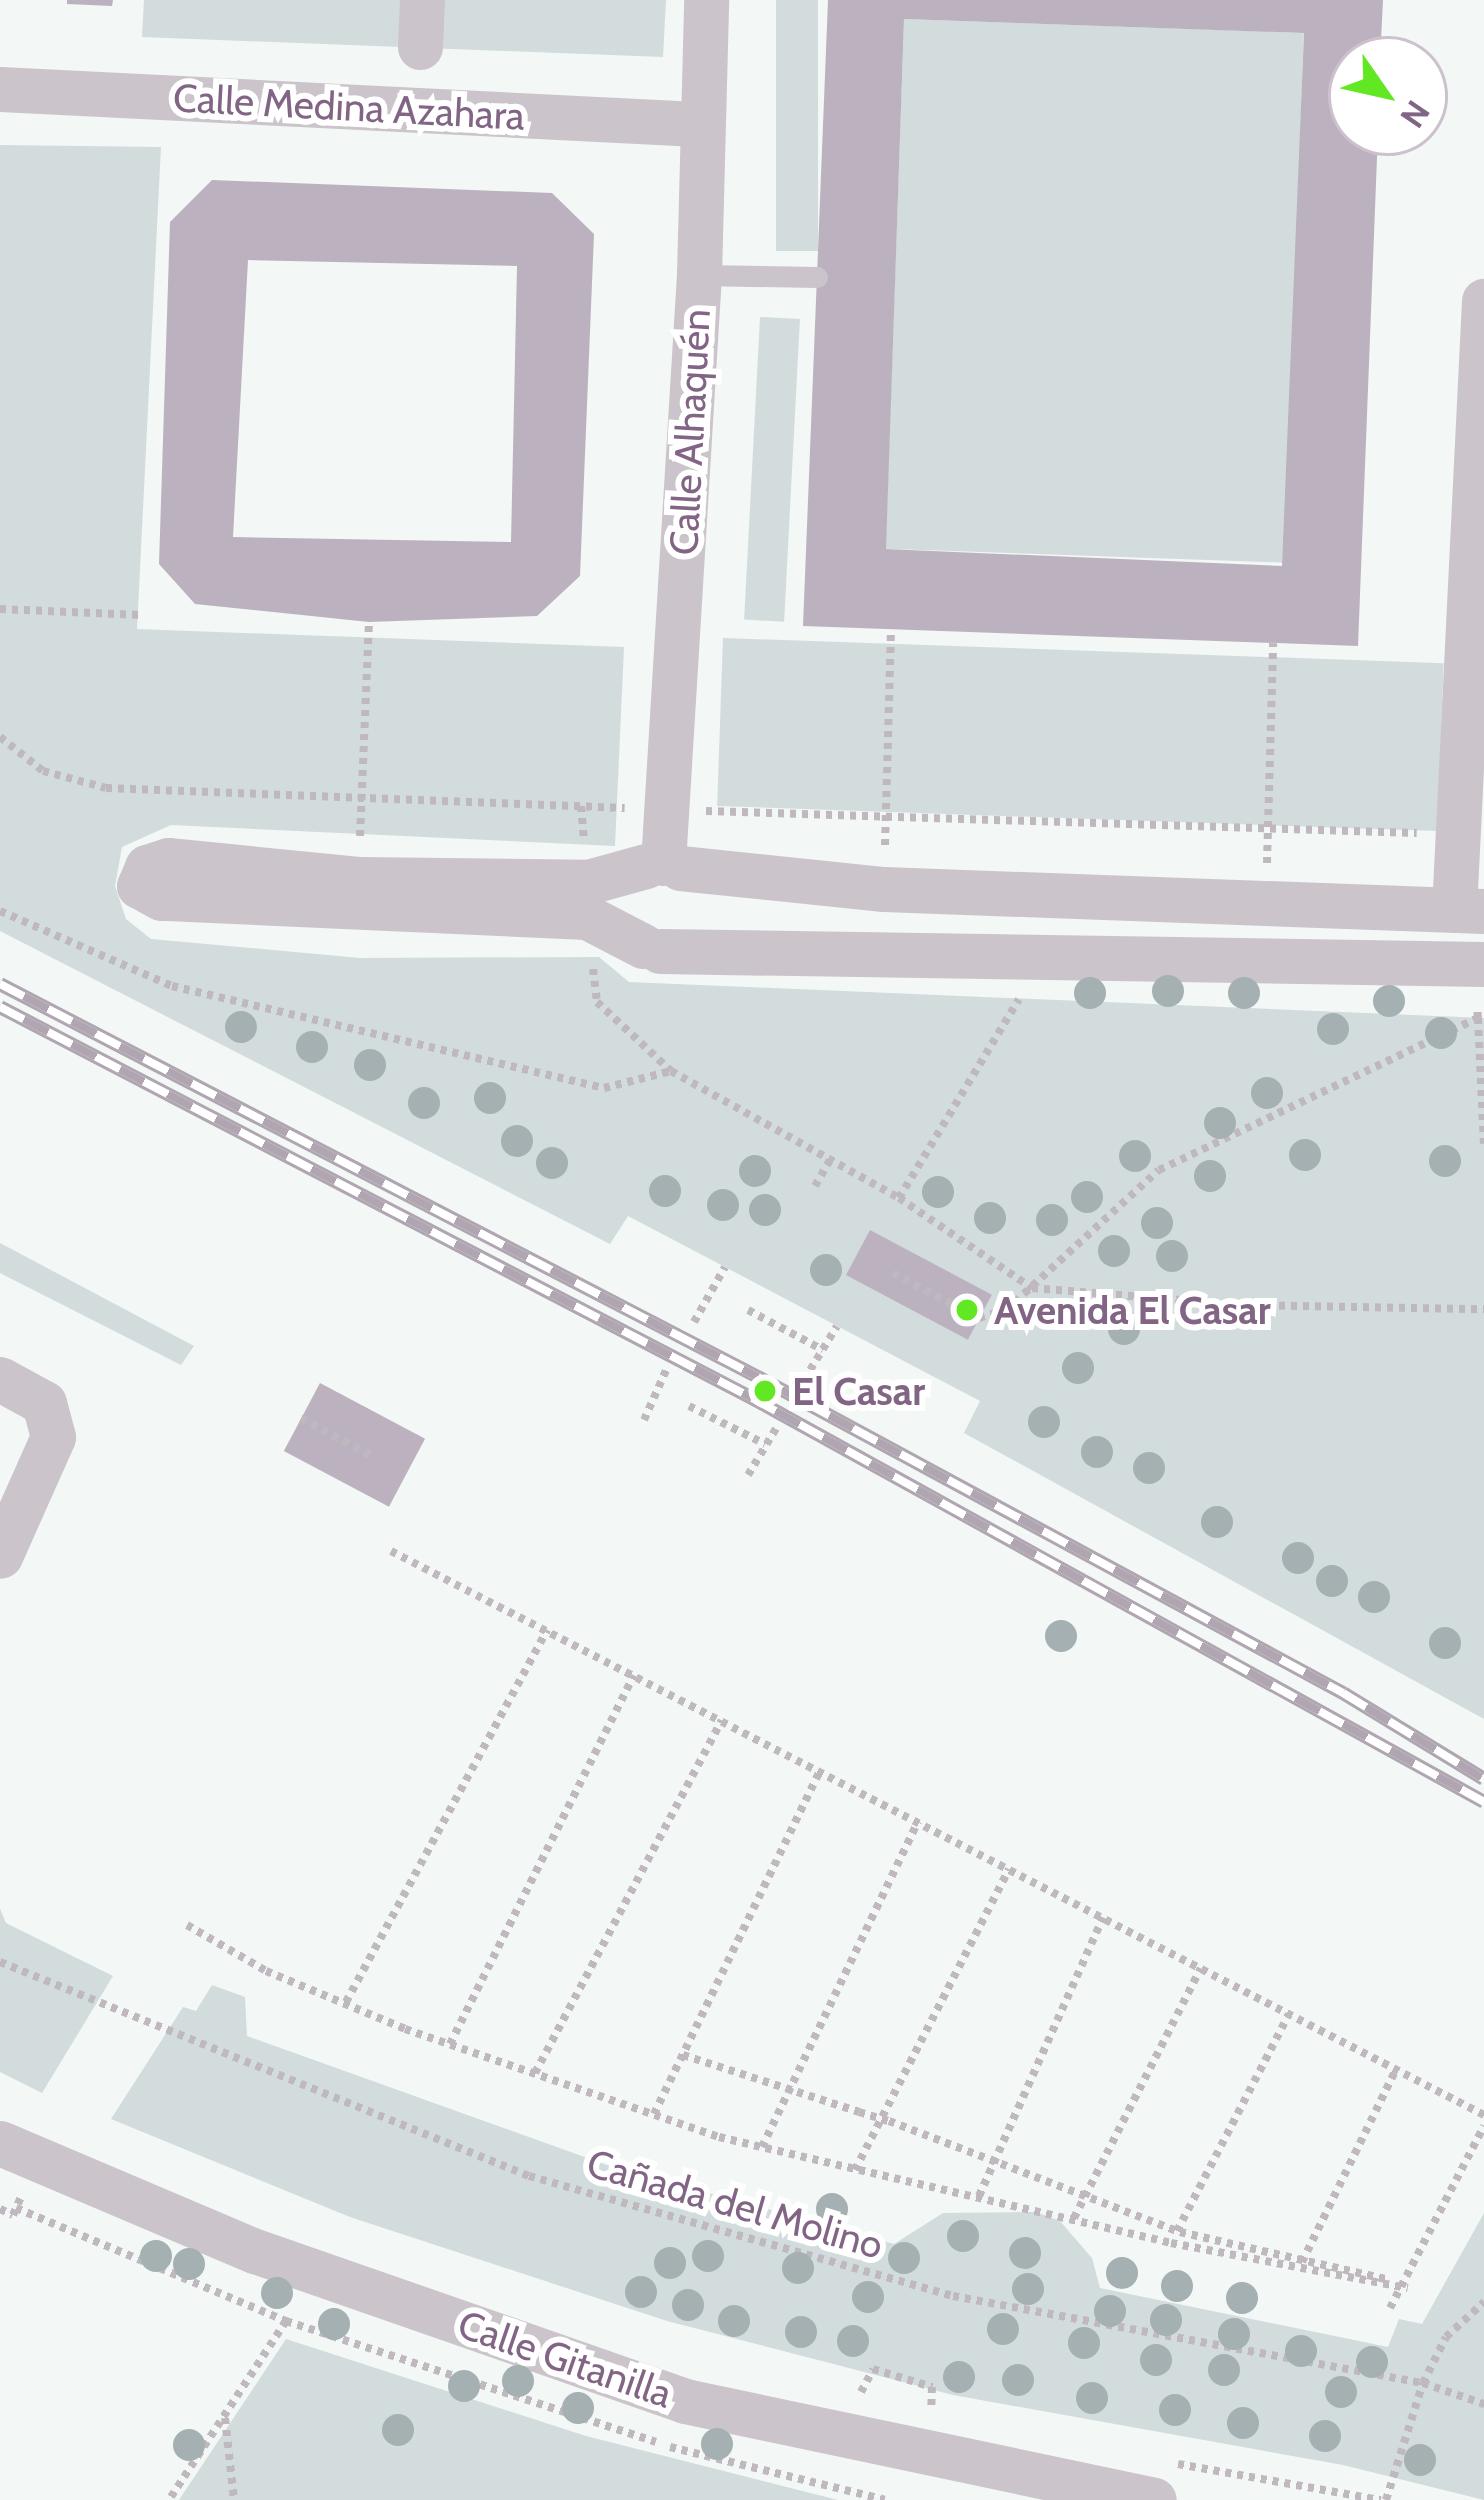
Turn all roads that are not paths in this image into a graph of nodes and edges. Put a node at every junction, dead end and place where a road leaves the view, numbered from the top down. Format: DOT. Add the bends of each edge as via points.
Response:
graph roads {
  1 [pos="422,0"];
  2 [pos="706,0"];
  3 [pos="420,47"];
  4 [pos="0,89"];
  5 [pos="697,124"];
  6 [pos="699,275"];
  7 [pos="818,277"];
  8 [pos="1484,301"];
  9 [pos="1480,466"];
  10 [pos="663,866"];
  11 [pos="587,899"];
  12 [pos="1469,910"];
  13 [pos="651,949"];
  14 [pos="1479,963"];
  15 [pos="0,1378"];
  16 [pos="0,1556"];
  17 [pos="0,2143"];
  18 [pos="1154,2500"];
  1 -- 3 [label="street"];
  2 -- 5 [label="street, Calle Alhaquén"];
  4 -- 5 [label="street, Calle Medina Azahara"];
  5 -- 6 [label="street, Calle Alhaquén"];
  6 -- 7 [label="lane"];
  6 -- 10 [label="street, Calle Alhaquén"];
  8 -- 9 [label="street"];
  9 -- 12 [label="street" via="1458,834"];
  10 -- 11 [label="street"];
  10 -- 12 [label="street" via="884,890"];
  10 -- 13 [label="street" via="627,881 618,905 629,937"];
  10 -- 13 [label="street" via="694,878 705,909 691,940"];
  11 -- 11 [label="street" via="160,898 140,886 147,867 168,860"];
  11 -- 13 [label="street"];
  13 -- 14 [label="street"];
  15 -- 16 [label="street" via="44,1403 53,1437"];
  17 -- 18 [label="street, Calle Gitanilla" via="255,2251 685,2401"];
}
